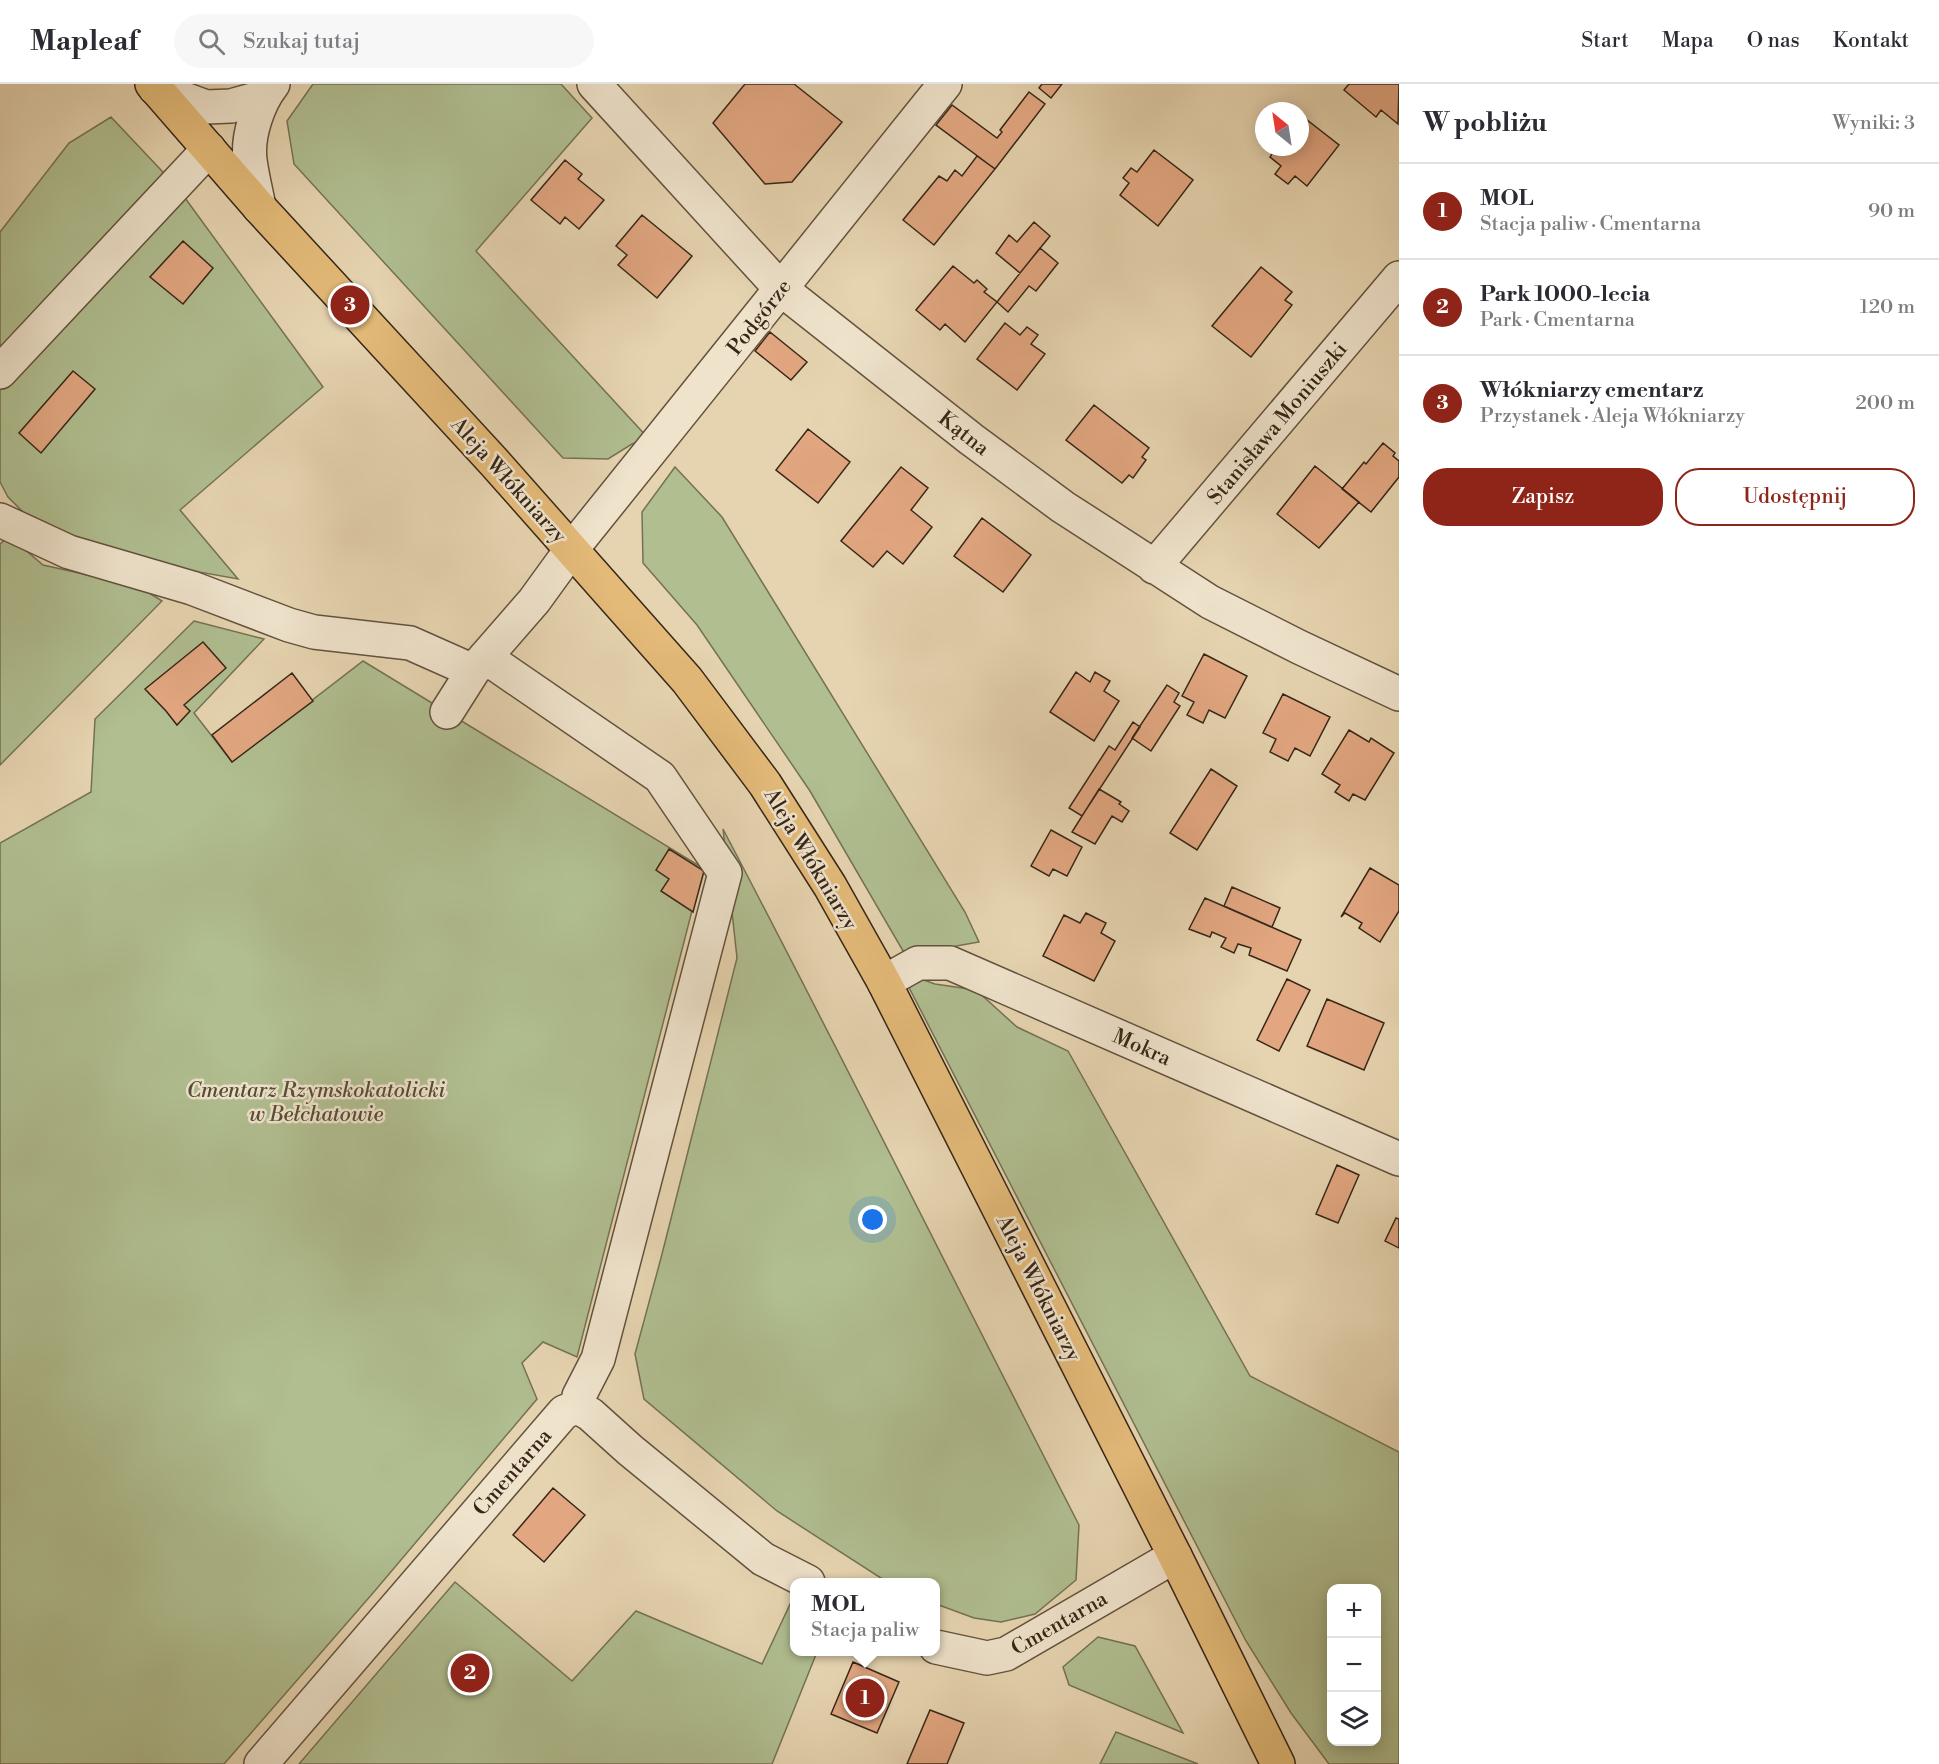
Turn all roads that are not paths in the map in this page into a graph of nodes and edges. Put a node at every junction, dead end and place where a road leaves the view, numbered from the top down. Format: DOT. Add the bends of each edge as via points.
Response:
graph roads {
  1 [pos="594,84"];
  2 [pos="945,84"];
  3 [pos="153,86"];
  4 [pos="268,91"];
  5 [pos="209,149"];
  6 [pos="260,207"];
  7 [pos="1399,278"];
  8 [pos="781,289"];
  9 [pos="0,372"];
  10 [pos="0,520"];
  11 [pos="572,550"];
  12 [pos="1154,567"];
  13 [pos="479,664"];
  14 [pos="1399,694"];
  15 [pos="447,712"];
  16 [pos="884,982"];
  17 [pos="1399,1160"];
  18 [pos="577,1407"];
  19 [pos="1175,1556"];
  20 [pos="800,1578"];
  21 [pos="940,1648"];
  22 [pos="261,1764"];
  23 [pos="1278,1764"];
  1 -- 8 [label="street, Kątna"];
  2 -- 8 [label="street, Podgórze"];
  3 -- 4 [label="street" via="206,107 231,106"];
  3 -- 5 [label="main road, Aleja Włókniarzy"];
  4 -- 6 [label="street" via="252,135 250,158"];
  5 -- 6 [label="main road, Aleja Włókniarzy"];
  5 -- 9 [label="street"];
  6 -- 11 [label="main road, Aleja Włókniarzy"];
  7 -- 12 [label="street, Stanisława Moniuszki"];
  8 -- 11 [label="street, Podgórze"];
  8 -- 12 [label="street, Kątna" via="971,439"];
  10 -- 13 [label="street" via="69,552 192,588 289,626 410,643"];
  11 -- 13 [label="street, Podgórze"];
  11 -- 16 [label="main road, Aleja Włókniarzy" via="687,680 765,784 830,886"];
  12 -- 14 [label="street, Kątna" via="1210,602"];
  13 -- 15 [label="street"];
  13 -- 18 [label="street" via="660,777 725,873 598,1359"];
  16 -- 17 [label="street, Mokra" via="918,963 950,963"];
  16 -- 19 [label="main road, Aleja Włókniarzy"];
  18 -- 20 [label="street" via="763,1558"];
  18 -- 22 [label="street, Cmentarna" via="564,1412"];
  19 -- 21 [label="street, Cmentarna" via="1006,1654 987,1658"];
  19 -- 23 [label="main road, Aleja Włókniarzy"];
}
